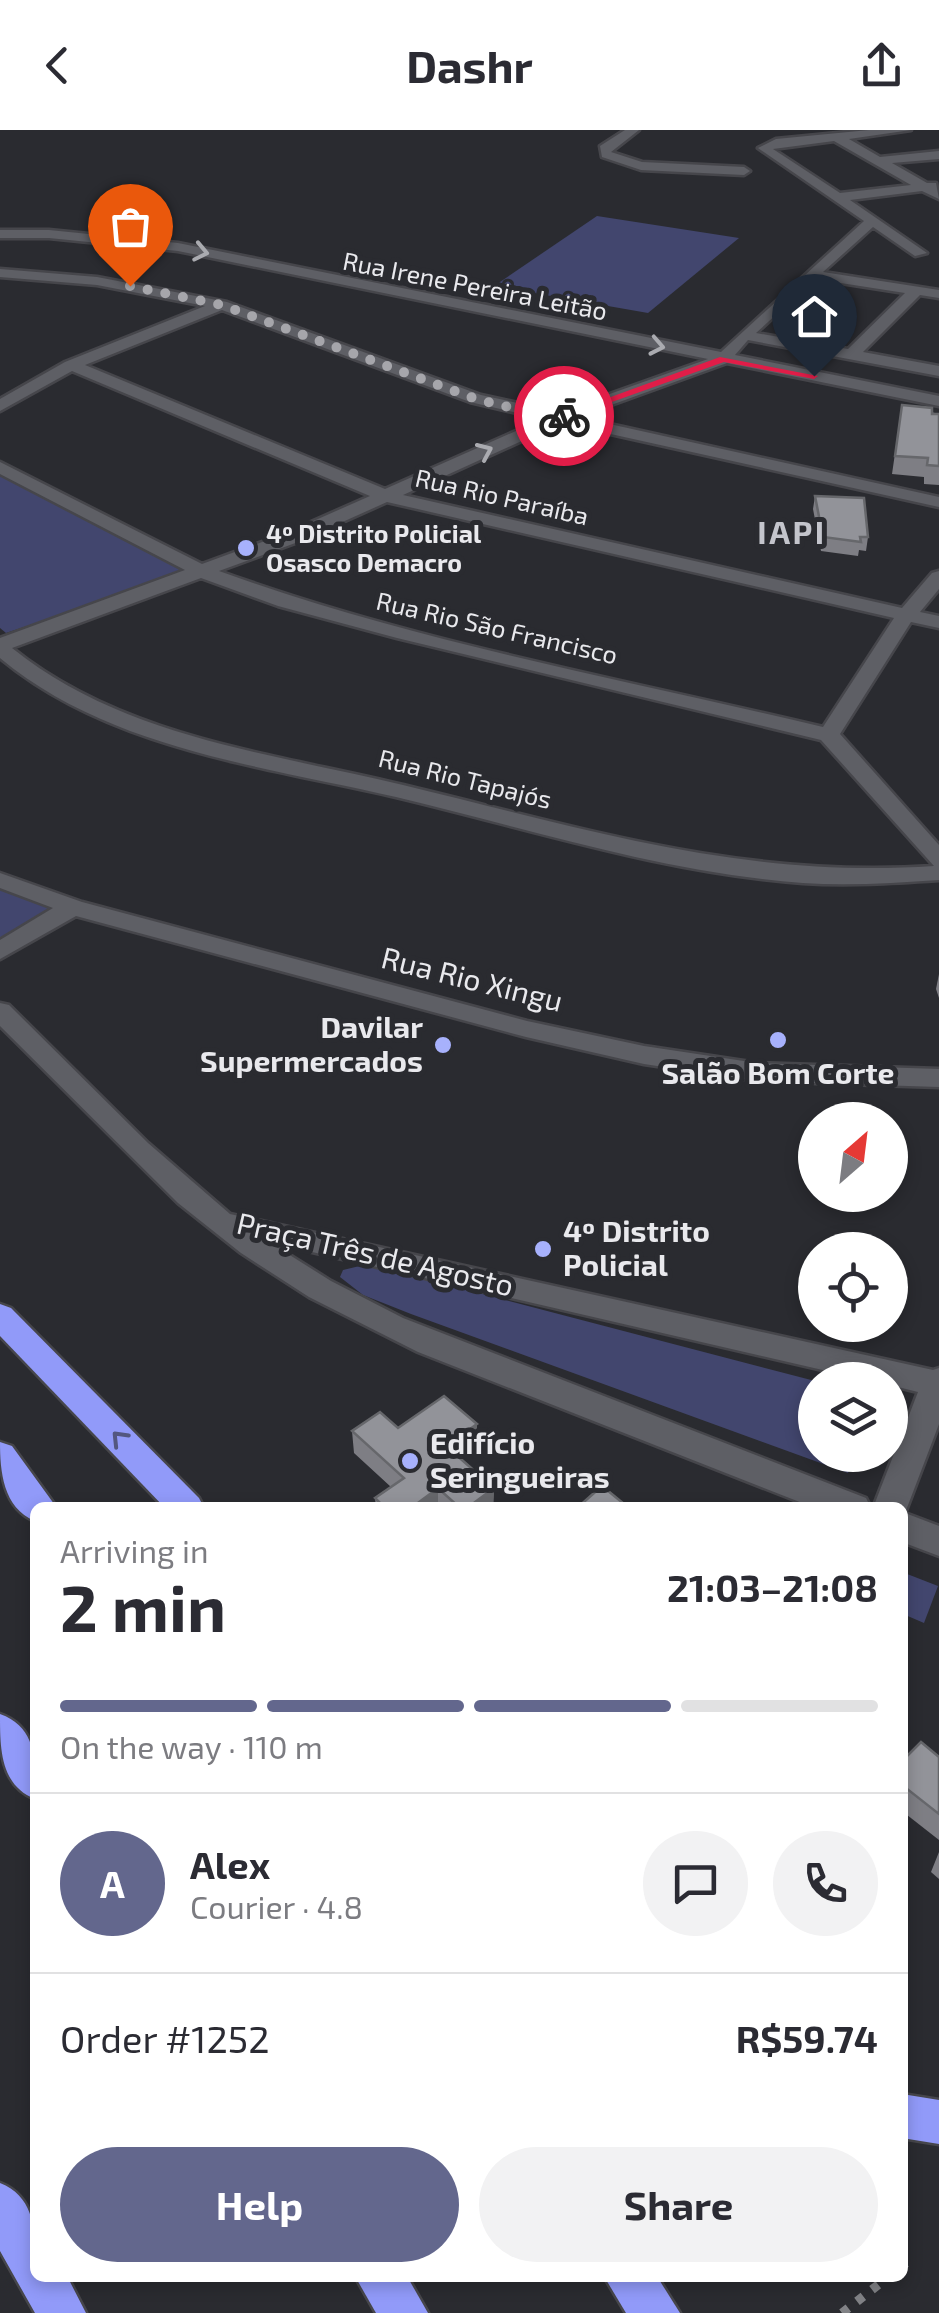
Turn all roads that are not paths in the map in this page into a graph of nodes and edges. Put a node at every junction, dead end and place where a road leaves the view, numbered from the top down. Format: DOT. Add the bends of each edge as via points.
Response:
graph roads {
  1 [pos="634,130"];
  2 [pos="905,130"];
  3 [pos="836,137"];
  4 [pos="939,155"];
  5 [pos="877,161"];
  6 [pos="778,172"];
  7 [pos="935,189"];
  8 [pos="834,198"];
  9 [pos="872,221"];
  10 [pos="0,234"];
  11 [pos="851,242"];
  12 [pos="868,245"];
  13 [pos="886,248"];
  14 [pos="920,253"];
  15 [pos="939,256"];
  16 [pos="0,273"];
  17 [pos="814,275"];
  18 [pos="46,276"];
  19 [pos="16,288"];
  20 [pos="916,290"];
  21 [pos="939,294"];
  22 [pos="222,305"];
  23 [pos="744,335"];
  24 [pos="852,355"];
  25 [pos="723,359"];
  26 [pos="71,365"];
  27 [pos="939,371"];
  28 [pos="939,401"];
  29 [pos="0,406"];
  30 [pos="556,419"];
  31 [pos="0,467"];
  32 [pos="386,496"];
  33 [pos="939,502"];
  34 [pos="203,572"];
  35 [pos="939,577"];
  36 [pos="905,616"];
  37 [pos="939,622"];
  38 [pos="0,647"];
  39 [pos="829,735"];
  40 [pos="939,860"];
  41 [pos="939,873"];
  42 [pos="0,880"];
  43 [pos="73,908"];
  44 [pos="0,952"];
  45 [pos="0,1011"];
  46 [pos="939,1078"];
  47 [pos="222,1220"];
  48 [pos="0,1316"];
  49 [pos="938,1382"];
  50 [pos="0,1456"];
  51 [pos="35,1502"];
  52 [pos="181,1502"];
  53 [pos="839,1502"];
  54 [pos="892,1502"];
  55 [pos="908,1528"];
  56 [pos="939,1540"];
  57 [pos="0,1730"];
  58 [pos="30,1774"];
  59 [pos="908,2117"];
  60 [pos="939,2122"];
  61 [pos="0,2206"];
  62 [pos="30,2258"];
  63 [pos="43,2282"];
  64 [pos="383,2282"];
  65 [pos="632,2282"];
  66 [pos="62,2313"];
  67 [pos="404,2313"];
  68 [pos="656,2313"];
  1 -- 6 [label="street" via="606,154 641,166"];
  2 -- 3 [label="street"];
  3 -- 5 [label="street"];
  3 -- 6 [label="street" via="764,148"];
  4 -- 5 [label="street"];
  5 -- 7 [label="street"];
  6 -- 8 [label="street"];
  7 -- 8 [label="street"];
  8 -- 9 [label="street"];
  9 -- 11 [label="street"];
  9 -- 14 [label="street"];
  10 -- 25 [label="street, Rua Irene Pereira Leitão, one-way" via="178,247"];
  11 -- 12 [label="street"];
  11 -- 17 [label="street"];
  13 -- 14 [label="street"];
  14 -- 15 [label="street"];
  16 -- 18 [label="street"];
  17 -- 20 [label="street"];
  17 -- 23 [label="street"];
  18 -- 19 [label="street"];
  18 -- 22 [label="street"];
  20 -- 21 [label="street"];
  20 -- 24 [label="street"];
  22 -- 26 [label="street"];
  22 -- 30 [label="street" via="476,399"];
  23 -- 24 [label="street"];
  23 -- 25 [label="street"];
  24 -- 27 [label="street"];
  25 -- 28 [label="street, Rua Irene Pereira Leitão"];
  25 -- 30 [label="street"];
  26 -- 29 [label="street"];
  26 -- 32 [label="street, Rua Rio Paraíba"];
  32 -- 30 [label="street, one-way"];
  30 -- 33 [label="street"];
  31 -- 34 [label="street, Rua Rio São Francisco"];
  32 -- 34 [label="street"];
  32 -- 36 [label="street, Rua Rio Paraíba"];
  34 -- 38 [label="street"];
  34 -- 39 [label="street, Rua Rio São Francisco" via="337,618"];
  35 -- 36 [label="street"];
  36 -- 37 [label="street, Rua Rio Paraíba"];
  36 -- 39 [label="street"];
  38 -- 41 [label="street, Rua Rio Tapajós" via="44,683 110,714 568,833 707,864 829,878"];
  39 -- 40 [label="street"];
  42 -- 43 [label="street, Rua Rio Xingu"];
  43 -- 44 [label="street"];
  43 -- 46 [label="street, Rua Rio Xingu" via="644,1055 757,1072"];
  45 -- 47 [label="street" via="157,1169"];
  47 -- 49 [label="street, Praça Três de Agosto"];
  47 -- 53 [label="street" via="360,1314"];
  52 -- 48 [label="highway, one-way"];
  49 -- 54 [label="street"];
  50 -- 51 [label="highway"];
  55 -- 56 [label="street"];
  57 -- 58 [label="highway"];
  59 -- 60 [label="highway"];
  61 -- 62 [label="highway"];
  63 -- 66 [label="highway"];
  64 -- 67 [label="highway"];
  65 -- 68 [label="highway"];
}
